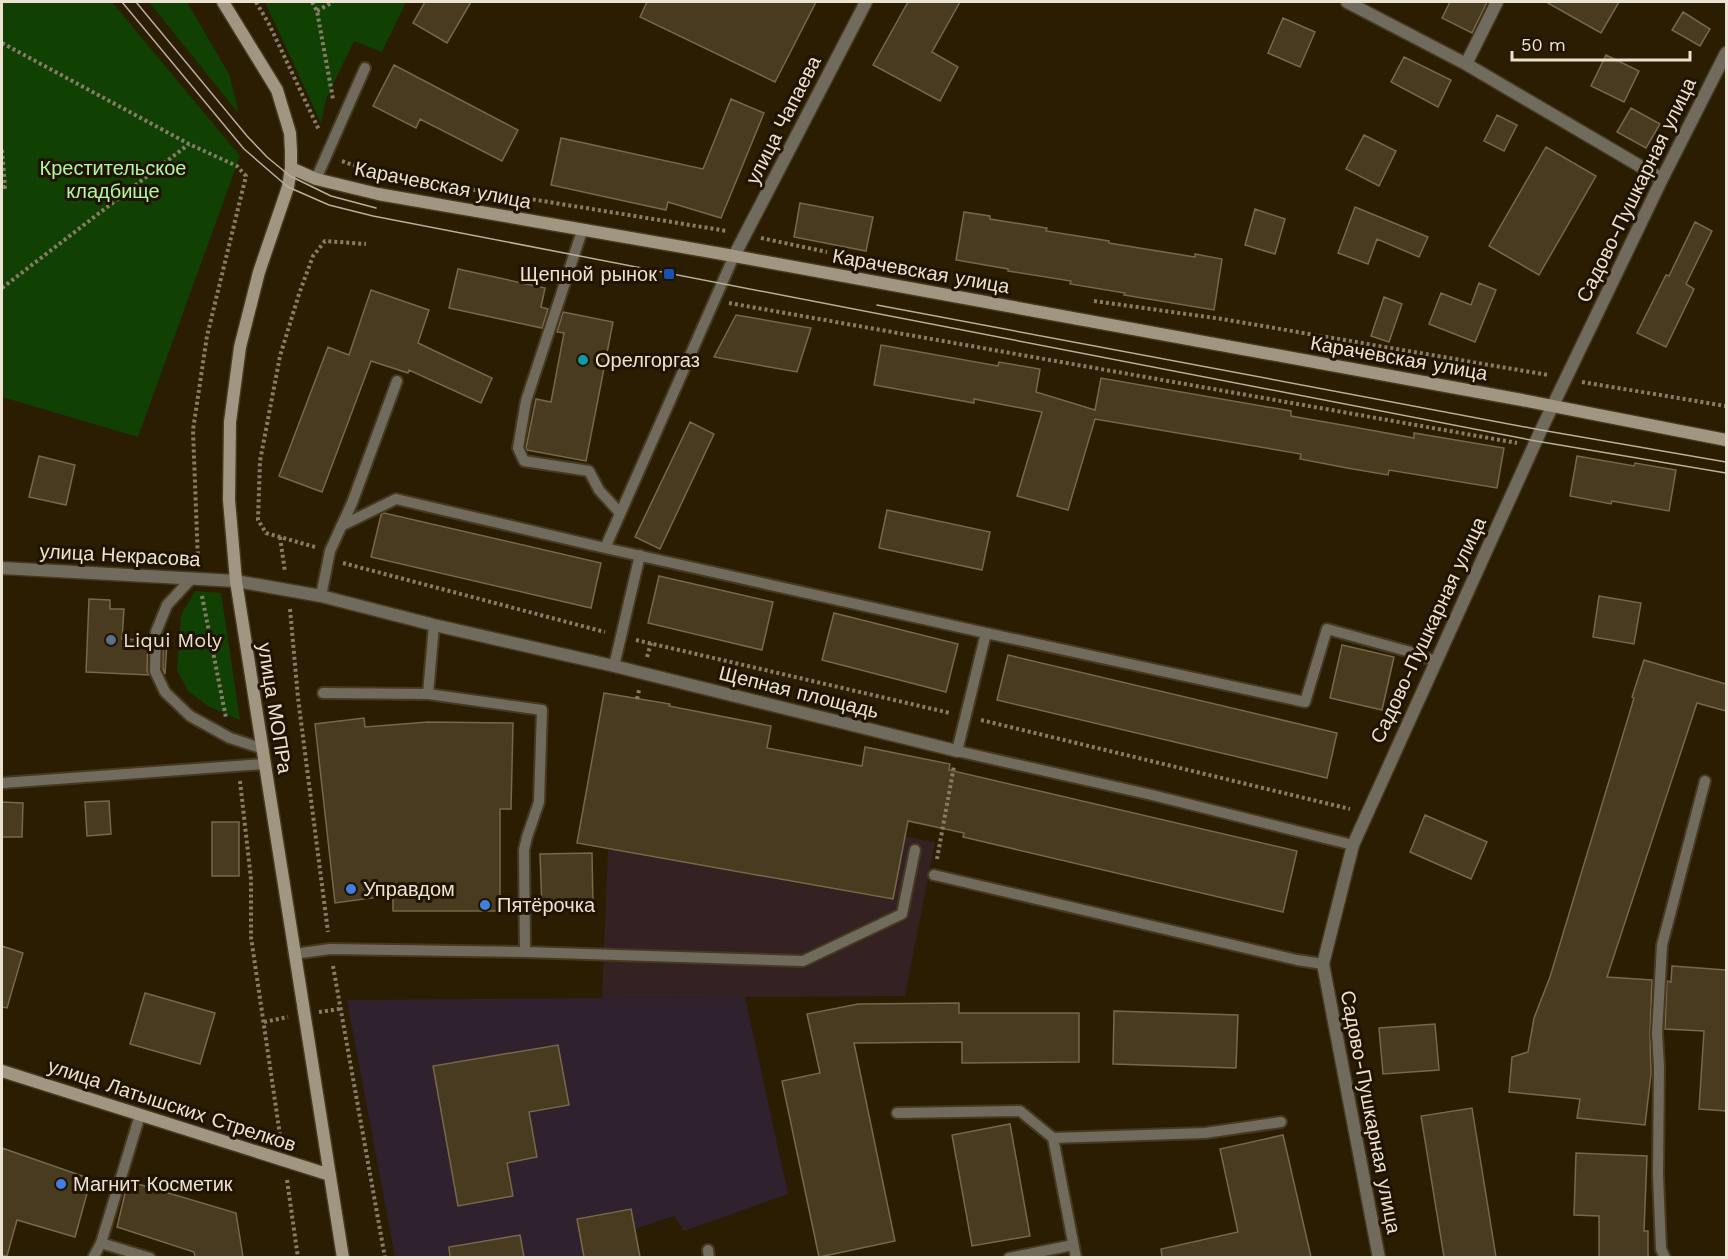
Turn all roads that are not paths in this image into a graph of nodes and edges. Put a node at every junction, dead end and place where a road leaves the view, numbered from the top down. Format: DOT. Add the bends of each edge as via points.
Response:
graph roads {
  1 [pos="223,2"];
  2 [pos="866,2"];
  3 [pos="1347,2"];
  4 [pos="1497,2"];
  5 [pos="1726,53"];
  6 [pos="1466,64"];
  7 [pos="365,68"];
  8 [pos="291,168"];
  9 [pos="316,179"];
  10 [pos="1662,179"];
  11 [pos="582,231"];
  12 [pos="734,256"];
  13 [pos="398,381"];
  14 [pos="1552,406"];
  15 [pos="1726,440"];
  16 [pos="620,513"];
  17 [pos="341,526"];
  18 [pos="605,548"];
  19 [pos="640,555"];
  20 [pos="2,568"];
  21 [pos="195,579"];
  22 [pos="236,581"];
  23 [pos="321,596"];
  24 [pos="434,625"];
  25 [pos="986,633"];
  26 [pos="1435,661"];
  27 [pos="614,666"];
  28 [pos="322,693"];
  29 [pos="428,694"];
  30 [pos="261,748"];
  31 [pos="957,751"];
  32 [pos="264,764"];
  33 [pos="1705,781"];
  34 [pos="2,783"];
  35 [pos="1353,845"];
  36 [pos="915,850"];
  37 [pos="934,875"];
  38 [pos="525,952"];
  39 [pos="294,954"];
  40 [pos="1323,964"];
  41 [pos="2,1071"];
  42 [pos="897,1113"];
  43 [pos="140,1115"];
  44 [pos="1281,1122"];
  45 [pos="1053,1138"];
  46 [pos="330,1175"];
  47 [pos="101,1243"];
  48 [pos="1073,1245"];
  49 [pos="93,1257"];
  50 [pos="150,1257"];
  51 [pos="343,1257"];
  52 [pos="1009,1257"];
  53 [pos="1076,1257"];
  54 [pos="1379,1257"];
  55 [pos="1665,1257"];
  1 -- 8 [label="street" via="277,90 290,133"];
  2 -- 12 [label="street, улица Чапаева"];
  3 -- 6 [label="street"];
  4 -- 6 [label="street"];
  5 -- 10 [label="street, Садово-Пушкарная улица"];
  6 -- 10 [label="street"];
  7 -- 9 [label="lane"];
  8 -- 9 [label="street, Карачевская улица"];
  8 -- 22 [label="street, улица МОПРа" via="240,347 230,422 229,500"];
  9 -- 11 [label="street, Карачевская улица"];
  10 -- 14 [label="street, Садово-Пушкарная улица"];
  11 -- 12 [label="street, Карачевская улица"];
  11 -- 16 [label="lane" via="526,401 518,448 524,461 589,471 599,490"];
  12 -- 14 [label="street, Карачевская улица"];
  12 -- 16 [label="lane"];
  13 -- 17 [label="lane"];
  14 -- 15 [label="street, Карачевская улица"];
  14 -- 26 [label="street, Садово-Пушкарная улица"];
  16 -- 18 [label="lane"];
  17 -- 18 [label="lane" via="396,499"];
  17 -- 23 [label="lane" via="329,555"];
  18 -- 19 [label="lane"];
  19 -- 25 [label="lane"];
  19 -- 27 [label="lane"];
  20 -- 21 [label="street, улица Некрасова"];
  21 -- 22 [label="street, улица Некрасова"];
  21 -- 30 [label="lane" via="167,605 156,632 155,671 165,692 190,716 230,738"];
  22 -- 23 [label="street, Щепная площадь"];
  22 -- 30 [label="street, улица МОПРа"];
  23 -- 24 [label="street, Щепная площадь"];
  24 -- 27 [label="street, Щепная площадь"];
  24 -- 29 [label="lane"];
  25 -- 26 [label="lane" via="1305,702 1327,629"];
  25 -- 31 [label="lane"];
  26 -- 35 [label="street, Садово-Пушкарная улица"];
  27 -- 31 [label="street, Щепная площадь"];
  28 -- 29 [label="lane"];
  29 -- 38 [label="lane" via="542,710 539,802 524,850"];
  30 -- 32 [label="street, улица МОПРа"];
  31 -- 35 [label="lane, Щепная площадь"];
  32 -- 34 [label="lane"];
  32 -- 39 [label="street, улица МОПРа"];
  33 -- 55 [label="lane" via="1662,945 1657,1032 1658,1175 1661,1249"];
  35 -- 40 [label="street, Садово-Пушкарная улица"];
  36 -- 38 [label="lane" via="903,914 803,961"];
  37 -- 40 [label="lane"];
  38 -- 39 [label="lane" via="330,949"];
  39 -- 46 [label="street, улица МОПРа"];
  40 -- 54 [label="street, Садово-Пушкарная улица"];
  41 -- 43 [label="street, улица Латышских Стрелков"];
  42 -- 45 [label="lane" via="1020,1111"];
  43 -- 46 [label="street, улица Латышских Стрелков"];
  43 -- 47 [label="lane"];
  44 -- 45 [label="lane" via="1205,1133"];
  45 -- 48 [label="lane"];
  46 -- 51 [label="street, улица МОПРа"];
  47 -- 49 [label="lane"];
  47 -- 50 [label="lane"];
  48 -- 52 [label="lane"];
  48 -- 53 [label="lane"];
}
